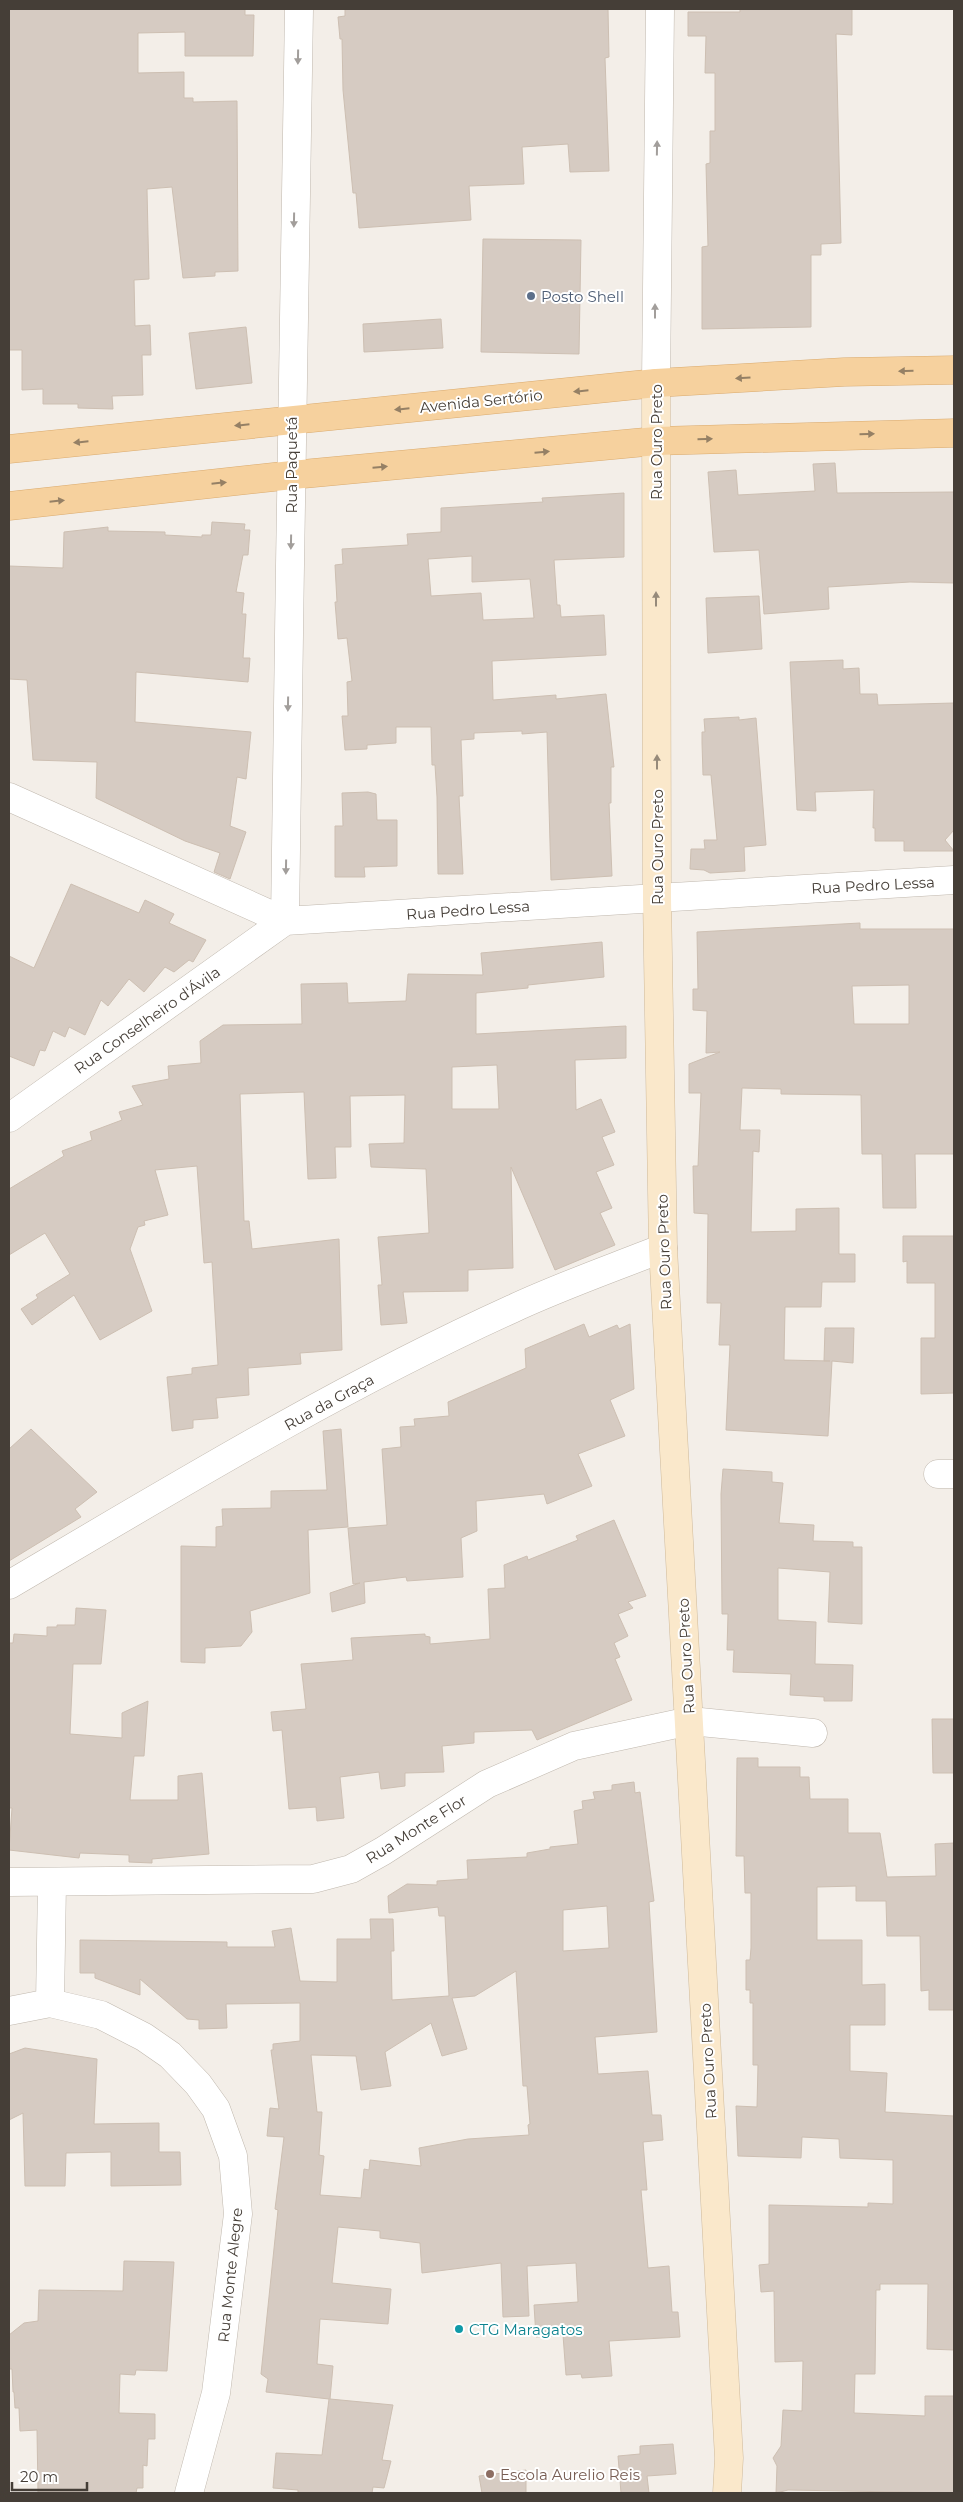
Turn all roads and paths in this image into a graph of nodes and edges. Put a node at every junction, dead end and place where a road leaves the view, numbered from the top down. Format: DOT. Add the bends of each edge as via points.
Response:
graph roads {
  1 [pos="298,9"];
  2 [pos="660,9"];
  3 [pos="954,370"];
  4 [pos="656,383"];
  5 [pos="291,420"];
  6 [pos="954,433"];
  7 [pos="656,441"];
  8 [pos="9,449"];
  9 [pos="292,475"];
  10 [pos="9,506"];
  11 [pos="9,797"];
  12 [pos="954,880"];
  13 [pos="657,898"];
  14 [pos="285,921"];
  15 [pos="9,1118"];
  16 [pos="663,1248"];
  17 [pos="9,1585"];
  18 [pos="690,1721"];
  19 [pos="813,1733"];
  20 [pos="9,1882"];
  21 [pos="52,1883"];
  22 [pos="50,2003"];
  23 [pos="9,2010"];
  24 [pos="189,2493"];
  25 [pos="728,2493"];
  1 -- 5 [label="street, Rua Paquetá, one-way"];
  4 -- 2 [label="street, Rua Ouro Preto, one-way"];
  3 -- 4 [label="main road, Avenida Sertório, one-way" via="844,372"];
  4 -- 5 [label="main road, Avenida Sertório, one-way"];
  4 -- 7 [label="main road, Rua Ouro Preto"];
  5 -- 8 [label="main road, Avenida Sertório, one-way"];
  5 -- 9 [label="street, Rua Paquetá"];
  7 -- 6 [label="main road, one-way"];
  9 -- 7 [label="main road, one-way"];
  13 -- 7 [label="main road, Rua Ouro Preto, one-way"];
  10 -- 9 [label="main road, one-way"];
  9 -- 14 [label="street, Rua Paquetá, one-way"];
  11 -- 14 [label="street, Rua Pedro Lessa"];
  12 -- 13 [label="street, Rua Pedro Lessa"];
  13 -- 14 [label="street, Rua Pedro Lessa"];
  13 -- 16 [label="main road, Rua Ouro Preto"];
  14 -- 15 [label="street, Rua Conselheiro d'Ávila"];
  16 -- 17 [label="street, Rua da Graça" via="513,1308 414,1356 135,1510"];
  16 -- 18 [label="main road, Rua Ouro Preto"];
  18 -- 19 [label="street, Rua Monte Flor"];
  18 -- 21 [label="street, Rua Monte Flor" via="574,1746 528,1764 487,1784 367,1860 313,1879"];
  18 -- 25 [label="main road, Rua Ouro Preto" via="729,2458"];
  20 -- 21 [label="street, Rua Monte Flor"];
  21 -- 22 [label="street"];
  22 -- 23 [label="street"];
  22 -- 24 [label="street, Rua Monte Alegre" via="101,2015 170,2055 198,2084 216,2109 234,2156 238,2214 216,2393"];
}
